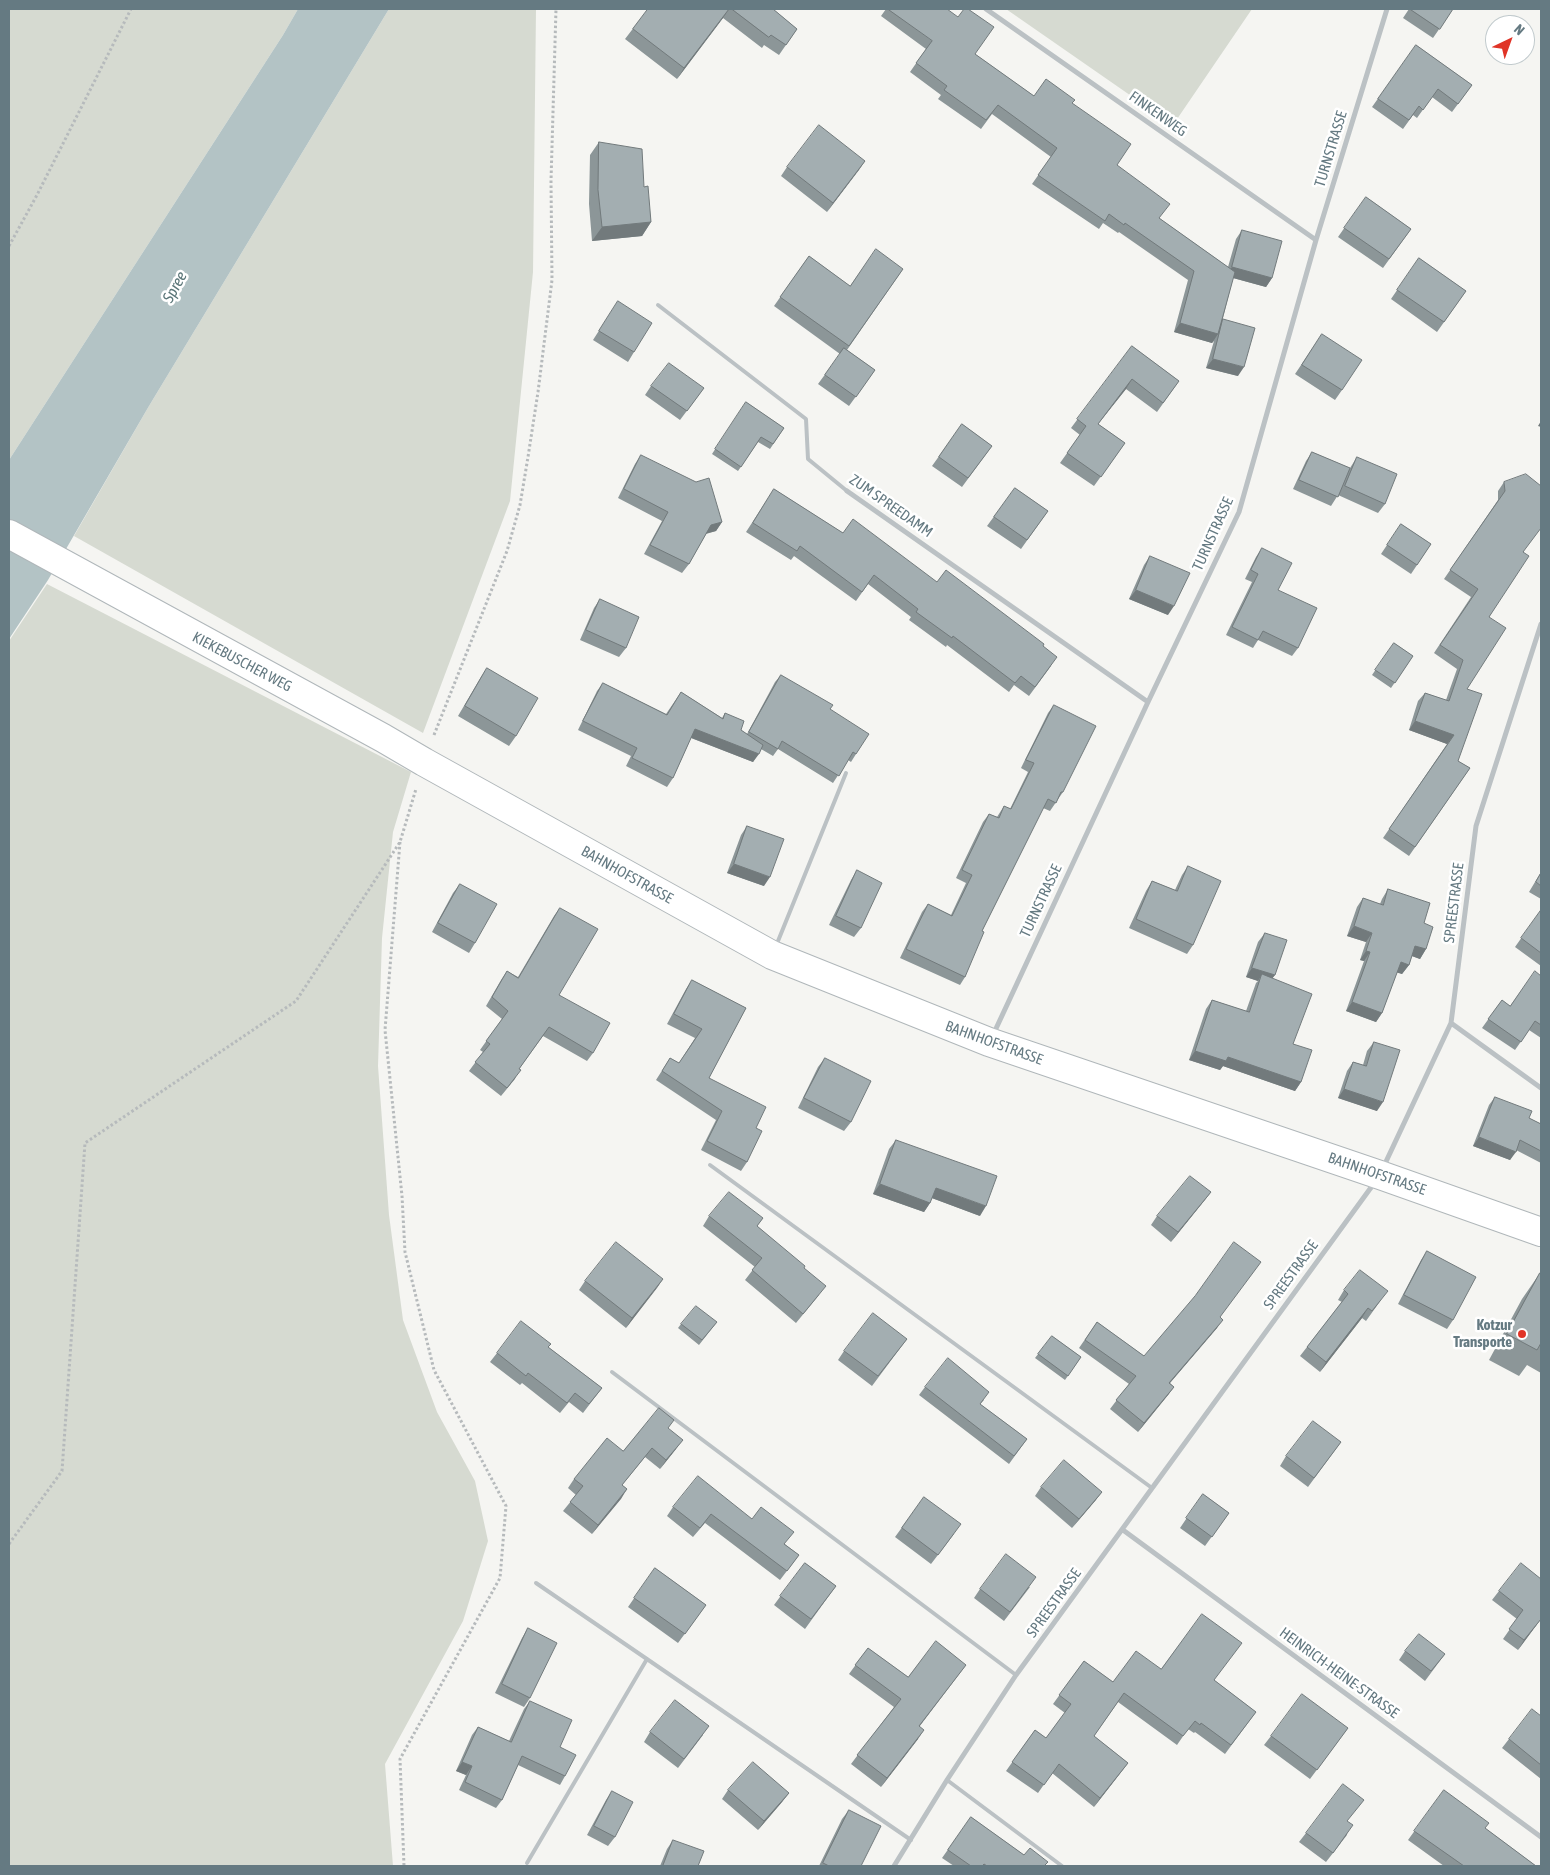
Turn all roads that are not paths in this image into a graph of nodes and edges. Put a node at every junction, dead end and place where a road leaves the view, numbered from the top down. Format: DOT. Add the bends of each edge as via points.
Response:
graph roads {
  1 [pos="986,9"];
  2 [pos="1387,9"];
  3 [pos="1316,240"];
  4 [pos="658,305"];
  5 [pos="847,491"];
  6 [pos="9,534"];
  7 [pos="1541,624"];
  8 [pos="1148,702"];
  9 [pos="846,772"];
  10 [pos="475,790"];
  11 [pos="772,956"];
  12 [pos="1451,1023"];
  13 [pos="989,1042"];
  14 [pos="1541,1088"];
  15 [pos="710,1165"];
  16 [pos="1380,1175"];
  17 [pos="1541,1232"];
  18 [pos="612,1372"];
  19 [pos="1152,1488"];
  20 [pos="1122,1530"];
  21 [pos="536,1583"];
  22 [pos="646,1658"];
  23 [pos="1016,1675"];
  24 [pos="947,1780"];
  25 [pos="1541,1837"];
  26 [pos="911,1840"];
  27 [pos="526,1863"];
  28 [pos="894,1866"];
  29 [pos="1062,1866"];
  1 -- 3 [label="street, FINKENWEG"];
  2 -- 3 [label="street, TURNSTRASSE"];
  3 -- 8 [label="street, TURNSTRASSE" via="1239,512"];
  4 -- 5 [label="lane, ZUM SPREEDAMM" via="806,419 808,459"];
  5 -- 8 [label="street, ZUM SPREEDAMM"];
  6 -- 10 [label="main road, KIEKEBUSCHER WEG"];
  7 -- 12 [label="street, SPREESTRASSE" via="1476,826"];
  8 -- 13 [label="street, TURNSTRASSE"];
  9 -- 11 [label="lane"];
  10 -- 11 [label="main road, BAHNHOFSTRASSE"];
  11 -- 13 [label="main road, BAHNHOFSTRASSE"];
  12 -- 14 [label="street"];
  12 -- 16 [label="street, SPREESTRASSE"];
  13 -- 16 [label="main road, BAHNHOFSTRASSE"];
  15 -- 19 [label="lane"];
  16 -- 17 [label="main road, BAHNHOFSTRASSE"];
  16 -- 19 [label="street, SPREESTRASSE"];
  18 -- 23 [label="lane"];
  19 -- 20 [label="street, SPREESTRASSE"];
  20 -- 23 [label="street, SPREESTRASSE"];
  20 -- 25 [label="street, HEINRICH-HEINE-STRASSE"];
  21 -- 22 [label="lane"];
  22 -- 26 [label="lane"];
  22 -- 27 [label="lane"];
  23 -- 24 [label="street, SPREESTRASSE"];
  24 -- 26 [label="street, SPREESTRASSE"];
  24 -- 29 [label="lane"];
  26 -- 28 [label="street, SPREESTRASSE"];
}
